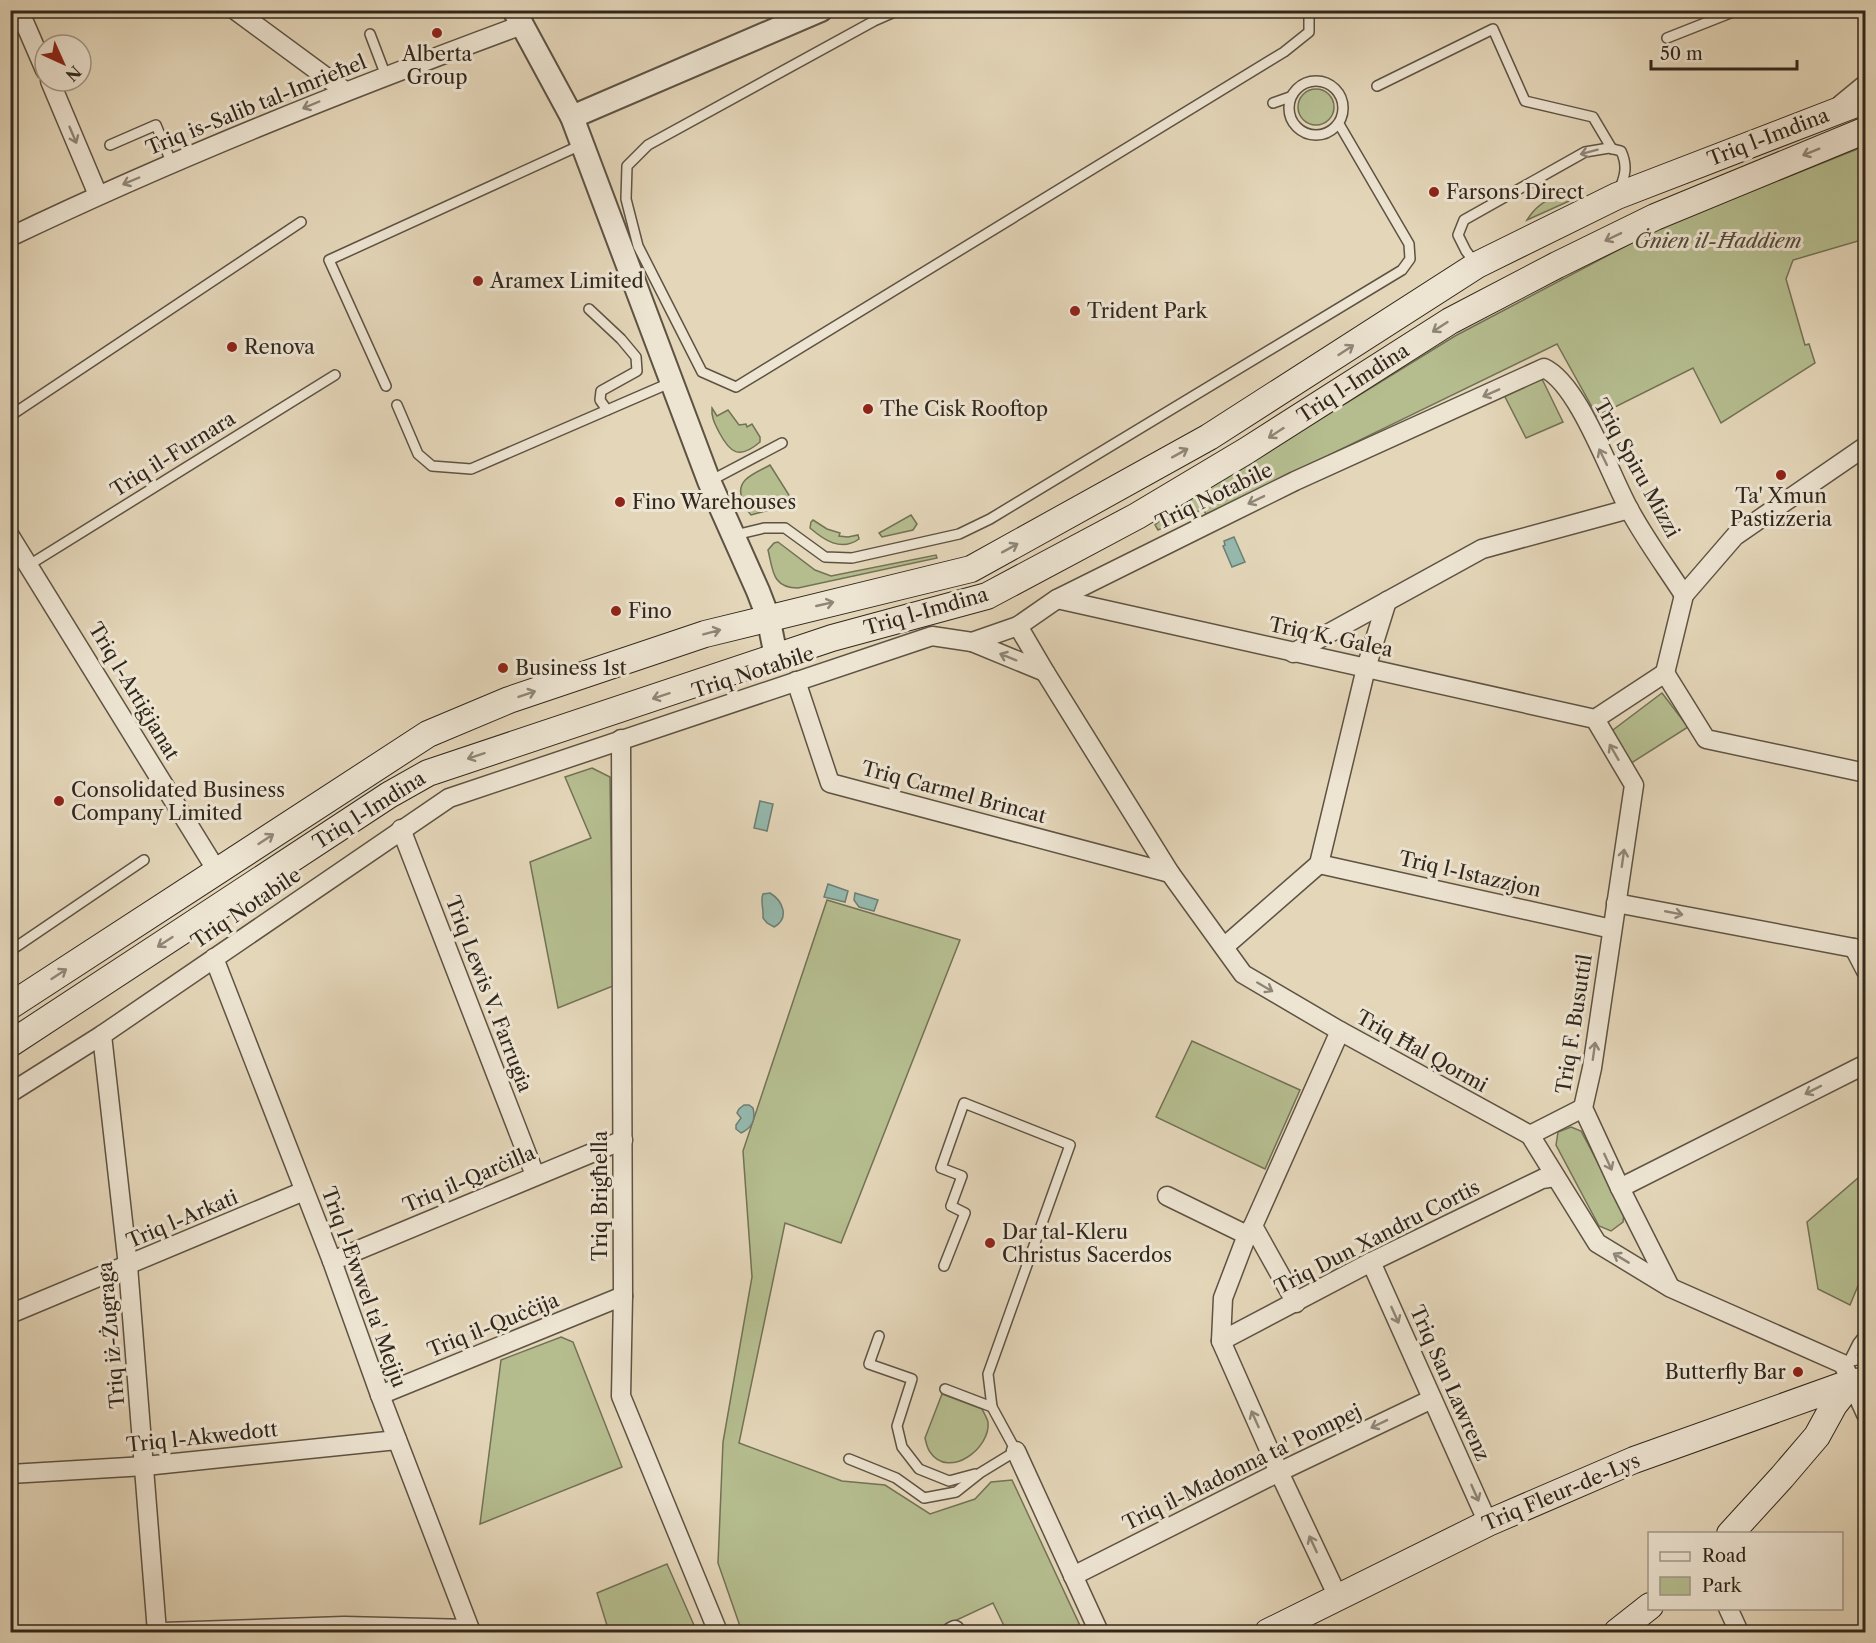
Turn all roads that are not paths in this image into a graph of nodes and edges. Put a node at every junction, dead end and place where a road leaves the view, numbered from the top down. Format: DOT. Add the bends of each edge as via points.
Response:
graph roads {
  1 [pos="19,10"];
  2 [pos="235,10"];
  3 [pos="821,10"];
  4 [pos="899,10"];
  5 [pos="1309,10"];
  6 [pos="1738,10"];
  7 [pos="518,18"];
  8 [pos="370,34"];
  9 [pos="1667,38"];
  10 [pos="33,42"];
  11 [pos="386,76"];
  12 [pos="1866,78"];
  13 [pos="1377,86"];
  14 [pos="345,91"];
  15 [pos="55,93"];
  16 [pos="1290,98"];
  17 [pos="1866,100"];
  18 [pos="1273,103"];
  19 [pos="1821,116"];
  20 [pos="572,117"];
  21 [pos="1339,124"];
  22 [pos="1866,130"];
  23 [pos="582,144"];
  24 [pos="110,145"];
  25 [pos="1612,149"];
  26 [pos="172,164"];
  27 [pos="98,195"];
  28 [pos="1617,196"];
  29 [pos="301,222"];
  30 [pos="10,237"];
  31 [pos="1477,265"];
  32 [pos="589,309"];
  33 [pos="1544,368"];
  34 [pos="335,375"];
  35 [pos="672,382"];
  36 [pos="386,386"];
  37 [pos="397,405"];
  38 [pos="607,410"];
  39 [pos="10,416"];
  40 [pos="782,443"];
  41 [pos="1866,446"];
  42 [pos="471,469"];
  43 [pos="477,479"];
  44 [pos="709,481"];
  45 [pos="1629,509"];
  46 [pos="10,536"];
  47 [pos="735,536"];
  48 [pos="29,565"];
  49 [pos="1684,595"];
  50 [pos="1057,600"];
  51 [pos="1387,601"];
  52 [pos="768,617"];
  53 [pos="1018,626"];
  54 [pos="972,642"];
  55 [pos="1293,653"];
  56 [pos="776,656"];
  57 [pos="1366,668"];
  58 [pos="1045,672"];
  59 [pos="1665,673"];
  60 [pos="796,681"];
  61 [pos="1595,719"];
  62 [pos="621,739"];
  63 [pos="1866,773"];
  64 [pos="401,829"];
  65 [pos="144,860"];
  66 [pos="1319,864"];
  67 [pos="217,871"];
  68 [pos="1170,873"];
  69 [pos="1616,903"];
  70 [pos="1612,928"];
  71 [pos="1860,945"];
  72 [pos="1224,947"];
  73 [pos="10,951"];
  74 [pos="214,958"];
  75 [pos="1866,970"];
  76 [pos="10,1006"];
  77 [pos="1340,1031"];
  78 [pos="102,1035"];
  79 [pos="10,1044"];
  80 [pos="1866,1064"];
  81 [pos="10,1093"];
  82 [pos="1583,1108"];
  83 [pos="1530,1136"];
  84 [pos="623,1140"];
  85 [pos="536,1175"];
  86 [pos="1555,1177"];
  87 [pos="1620,1188"];
  88 [pos="304,1191"];
  89 [pos="1167,1196"];
  90 [pos="1250,1231"];
  91 [pos="332,1261"];
  92 [pos="1371,1262"];
  93 [pos="128,1266"];
  94 [pos="944,1266"];
  95 [pos="1671,1288"];
  96 [pos="623,1296"];
  97 [pos="1296,1303"];
  98 [pos="10,1314"];
  99 [pos="1866,1333"];
  100 [pos="879,1336"];
  101 [pos="1221,1341"];
  102 [pos="1866,1358"];
  103 [pos="1852,1372"];
  104 [pos="945,1389"];
  105 [pos="380,1395"];
  106 [pos="1432,1399"];
  107 [pos="992,1407"];
  108 [pos="1866,1414"];
  109 [pos="397,1440"];
  110 [pos="1016,1452"];
  111 [pos="849,1459"];
  112 [pos="144,1466"];
  113 [pos="980,1473"];
  114 [pos="1279,1473"];
  115 [pos="10,1474"];
  116 [pos="1488,1523"];
  117 [pos="1731,1532"];
  118 [pos="1073,1576"];
  119 [pos="1338,1597"];
  120 [pos="1648,1608"];
  121 [pos="1729,1610"];
  122 [pos="351,1629"];
  123 [pos="471,1631"];
  124 [pos="158,1632"];
  125 [pos="163,1632"];
  126 [pos="718,1632"];
  127 [pos="1099,1632"];
  128 [pos="1268,1632"];
  129 [pos="1617,1632"];
  130 [pos="1739,1632"];
  1 -- 10 [label="street"];
  2 -- 14 [label="street"];
  3 -- 20 [label="street"];
  4 -- 5 [label="lane" via="648,145 627,166 626,199 638,246 702,372 736,387 1284,52 1309,32"];
  6 -- 9 [label="lane"];
  7 -- 11 [label="street, Triq is-Salib tal-Imrieħel"];
  7 -- 20 [label="street"];
  8 -- 11 [label="lane"];
  11 -- 14 [label="street, Triq is-Salib tal-Imrieħel"];
  12 -- 19 [label="lane"];
  13 -- 25 [label="lane" via="1493,29 1525,100 1593,117"];
  14 -- 26 [label="street, Triq is-Salib tal-Imrieħel, one-way"];
  15 -- 27 [label="street, one-way"];
  16 -- 18 [label="lane"];
  16 -- 21 [label="lane" via="1290,125 1314,135 1331,131"];
  16 -- 21 [label="lane" via="1301,84 1319,80 1328,83 1341,97"];
  17 -- 19 [label="main road, Triq l-Imdina"];
  19 -- 28 [label="main road, Triq l-Imdina"];
  20 -- 23 [label="street"];
  21 -- 47 [label="lane" via="1409,244 1410,259 1402,270 959,534 852,558 825,557 785,528 764,528"];
  22 -- 56 [label="main road, Triq l-Imdina, one-way" via="1655,217 1460,315 1137,516 987,596"];
  23 -- 35 [label="street"];
  23 -- 36 [label="lane" via="329,260"];
  24 -- 26 [label="lane" via="156,125"];
  25 -- 28 [label="lane" via="1621,151 1625,161"];
  25 -- 31 [label="lane, one-way" via="1585,152 1464,220 1458,235"];
  26 -- 27 [label="street, Triq is-Salib tal-Imrieħel, one-way"];
  27 -- 30 [label="street, Triq is-Salib tal-Imrieħel"];
  28 -- 31 [label="main road, Triq l-Imdina"];
  29 -- 39 [label="lane"];
  52 -- 31 [label="main road, Triq l-Imdina, one-way" via="971,569 1209,437"];
  32 -- 38 [label="lane" via="636,357 637,371 601,391 600,400"];
  45 -- 33 [label="street, Triq Spiru Mizzi, one-way" via="1575,403 1560,380"];
  33 -- 50 [label="street, Triq Notabile, one-way" via="1295,481"];
  34 -- 48 [label="lane, Triq il-Furnara"];
  35 -- 38 [label="lane"];
  35 -- 44 [label="street"];
  37 -- 42 [label="lane" via="418,454 432,466"];
  38 -- 42 [label="lane"];
  40 -- 44 [label="lane"];
  41 -- 49 [label="street" via="1734,536"];
  42 -- 43 [label="lane"];
  44 -- 47 [label="street"];
  45 -- 49 [label="street, Triq Spiru Mizzi"];
  45 -- 51 [label="street" via="1482,549"];
  46 -- 48 [label="street, Triq l-Artiġjanat"];
  47 -- 52 [label="street"];
  48 -- 67 [label="street, Triq l-Artiġjanat"];
  49 -- 59 [label="street"];
  50 -- 53 [label="street, Triq Notabile"];
  50 -- 55 [label="street, Triq K. Galea"];
  51 -- 55 [label="street"];
  51 -- 57 [label="street"];
  52 -- 56 [label="street"];
  67 -- 52 [label="main road, Triq l-Imdina, one-way" via="428,734 509,700 705,634"];
  53 -- 54 [label="street, Triq Notabile"];
  53 -- 58 [label="street, Triq Ħal Qormi"];
  58 -- 54 [label="street, one-way"];
  54 -- 60 [label="street, Triq Notabile" via="932,636"];
  55 -- 57 [label="street, Triq K. Galea"];
  56 -- 79 [label="main road, Triq l-Imdina, one-way" via="428,773"];
  57 -- 61 [label="street, Triq K. Galea"];
  57 -- 66 [label="street"];
  58 -- 68 [label="street, Triq Ħal Qormi"];
  59 -- 61 [label="street"];
  59 -- 63 [label="street" via="1706,739"];
  60 -- 62 [label="street, Triq Notabile"];
  60 -- 68 [label="street, Triq Carmel Brincat" via="830,783"];
  69 -- 61 [label="street, Triq F. Busuttil, one-way" via="1634,785"];
  62 -- 64 [label="street, Triq Notabile" via="449,798"];
  62 -- 84 [label="street, Triq Brigħella"];
  64 -- 74 [label="street, Triq Notabile"];
  64 -- 85 [label="street, Triq Lewis V. Farrugia"];
  65 -- 73 [label="lane"];
  66 -- 70 [label="street, Triq l-Istazzjon"];
  66 -- 72 [label="street"];
  76 -- 67 [label="main road, Triq l-Imdina, one-way"];
  68 -- 72 [label="street, Triq Ħal Qormi"];
  69 -- 70 [label="street, Triq F. Busuttil"];
  69 -- 71 [label="street, one-way"];
  82 -- 70 [label="street, Triq F. Busuttil, one-way"];
  71 -- 75 [label="street"];
  72 -- 77 [label="street, Triq Ħal Qormi, one-way" via="1242,974"];
  74 -- 78 [label="street, Triq Notabile"];
  74 -- 88 [label="street, Triq l-Ewwel ta' Mejju"];
  77 -- 83 [label="street, Triq Ħal Qormi"];
  77 -- 90 [label="street"];
  78 -- 81 [label="street, Triq Notabile"];
  78 -- 93 [label="street, Triq iż-Żugraga"];
  80 -- 87 [label="street, one-way"];
  82 -- 83 [label="street"];
  82 -- 87 [label="street, Triq F. Busuttil, one-way"];
  83 -- 86 [label="street, Triq Ħal Qormi"];
  84 -- 85 [label="street, Triq il-Qarċilla"];
  84 -- 96 [label="street, Triq Brigħella"];
  85 -- 91 [label="street, Triq il-Qarċilla"];
  86 -- 92 [label="street, Triq Dun Xandru Cortis" via="1542,1179"];
  95 -- 86 [label="street, Triq Ħal Qormi, one-way" via="1598,1243"];
  87 -- 95 [label="street, Triq F. Busuttil"];
  88 -- 91 [label="street, Triq l-Ewwel ta' Mejju"];
  88 -- 93 [label="street, Triq l-Arkati"];
  89 -- 90 [label="street"];
  90 -- 97 [label="street"];
  90 -- 101 [label="street" via="1223,1298"];
  91 -- 105 [label="street, Triq l-Ewwel ta' Mejju"];
  92 -- 97 [label="street, Triq Dun Xandru Cortis"];
  92 -- 106 [label="street, Triq San Lawrenz, one-way"];
  93 -- 98 [label="street, Triq l-Arkati"];
  93 -- 112 [label="street, Triq iż-Żugraga"];
  94 -- 107 [label="lane" via="965,1213 951,1206 962,1176 941,1168 964,1103 1070,1145 988,1374"];
  95 -- 103 [label="street, Triq Ħal Qormi"];
  96 -- 105 [label="street, Triq il-Quċċija"];
  96 -- 126 [label="street, Triq Brigħella" via="621,1396"];
  97 -- 101 [label="street, Triq Dun Xandru Cortis"];
  99 -- 103 [label="lane" via="1858,1343"];
  100 -- 113 [label="lane" via="869,1364 912,1379 897,1426 902,1447 919,1469 949,1481"];
  114 -- 101 [label="street, one-way"];
  102 -- 103 [label="lane"];
  103 -- 108 [label="street"];
  103 -- 116 [label="main road, Triq Fleur-de-Lys"];
  103 -- 117 [label="main road" via="1817,1436"];
  104 -- 107 [label="lane"];
  105 -- 109 [label="street, Triq l-Ewwel ta' Mejju"];
  106 -- 114 [label="street, Triq il-Madonna ta' Pompej, one-way"];
  106 -- 116 [label="street, Triq San Lawrenz, one-way"];
  107 -- 110 [label="lane"];
  109 -- 112 [label="street, Triq l-Akwedott"];
  109 -- 123 [label="street, Triq l-Ewwel ta' Mejju"];
  110 -- 113 [label="lane"];
  110 -- 118 [label="street"];
  111 -- 113 [label="lane" via="896,1478 924,1497 956,1492"];
  112 -- 115 [label="street, Triq l-Akwedott"];
  112 -- 124 [label="street, Triq iż-Żugraga"];
  114 -- 118 [label="street, Triq il-Madonna ta' Pompej"];
  119 -- 114 [label="street, one-way"];
  116 -- 119 [label="main road, Triq Fleur-de-Lys"];
  118 -- 127 [label="street"];
  119 -- 128 [label="main road, Triq Fleur-de-Lys"];
  120 -- 129 [label="main road"];
  121 -- 130 [label="street"];
  122 -- 123 [label="street"];
  122 -- 125 [label="street"];
}
